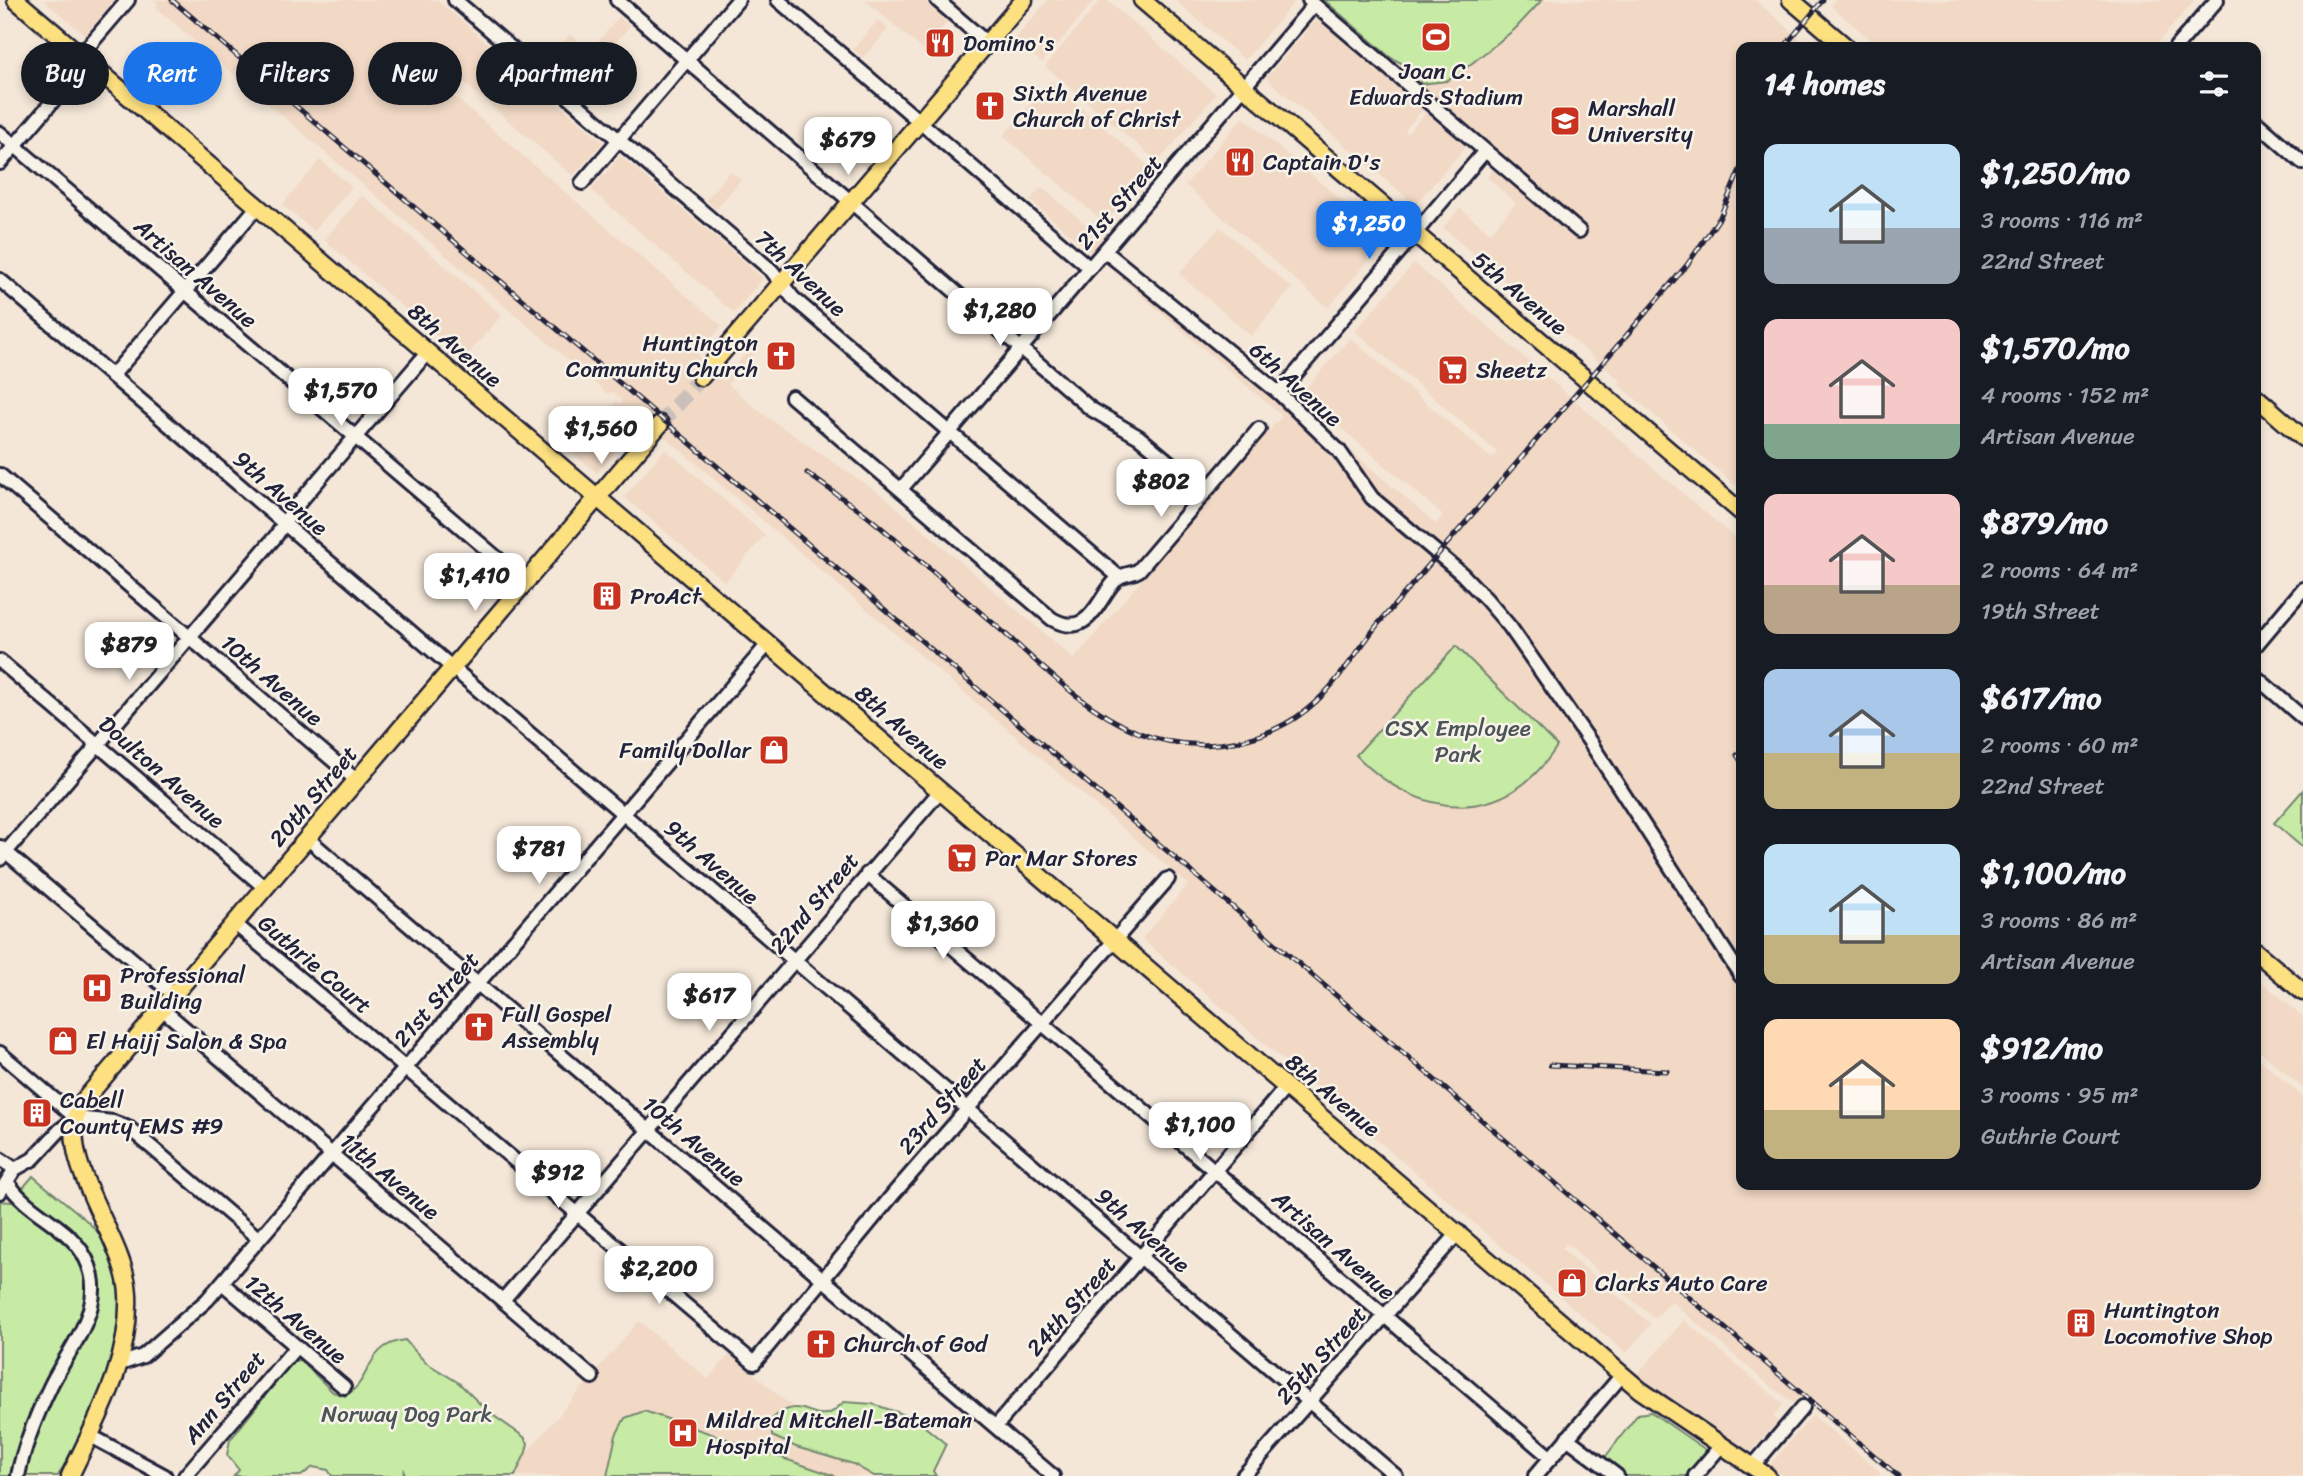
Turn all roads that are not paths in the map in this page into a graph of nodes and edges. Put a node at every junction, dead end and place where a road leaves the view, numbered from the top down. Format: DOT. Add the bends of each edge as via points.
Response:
graph roads {
  1 [pos="16,0"];
  2 [pos="128,0"];
  3 [pos="455,0"];
  4 [pos="617,0"];
  5 [pos="738,0"];
  6 [pos="778,0"];
  7 [pos="937,0"];
  8 [pos="1024,0"];
  9 [pos="1142,0"];
  10 [pos="1791,0"];
  11 [pos="2217,0"];
  12 [pos="1312,2"];
  13 [pos="65,42"];
  14 [pos="96,42"];
  15 [pos="1840,42"];
  16 [pos="2180,42"];
  17 [pos="988,43"];
  18 [pos="687,60"];
  19 [pos="109,79"];
  20 [pos="1244,88"];
  21 [pos="47,105"];
  22 [pos="920,122"];
  23 [pos="2261,126"];
  24 [pos="0,133"];
  25 [pos="618,139"];
  26 [pos="15,146"];
  27 [pos="1485,151"];
  28 [pos="0,163"];
  29 [pos="2303,163"];
  30 [pos="582,183"];
  31 [pos="852,200"];
  32 [pos="258,206"];
  33 [pos="1579,231"];
  34 [pos="1415,233"];
  35 [pos="1106,252"];
  36 [pos="1090,268"];
  37 [pos="0,280"];
  38 [pos="781,283"];
  39 [pos="185,291"];
  40 [pos="1021,349"];
  41 [pos="428,352"];
  42 [pos="112,376"];
  43 [pos="701,377"];
  44 [pos="1279,393"];
  45 [pos="792,397"];
  46 [pos="2261,401"];
  47 [pos="660,425"];
  48 [pos="1259,429"];
  49 [pos="949,432"];
  50 [pos="355,437"];
  51 [pos="2303,438"];
  52 [pos="0,475"];
  53 [pos="901,489"];
  54 [pos="1205,492"];
  55 [pos="598,497"];
  56 [pos="1736,508"];
  57 [pos="284,523"];
  58 [pos="1119,577"];
  59 [pos="525,582"];
  60 [pos="2303,589"];
  61 [pos="189,637"];
  62 [pos="2261,639"];
  63 [pos="769,643"];
  64 [pos="0,661"];
  65 [pos="453,667"];
  66 [pos="2261,681"];
  67 [pos="2303,718"];
  68 [pos="98,744"];
  69 [pos="356,780"];
  70 [pos="941,790"];
  71 [pos="623,813"];
  72 [pos="307,838"];
  73 [pos="2,852"];
  74 [pos="867,874"];
  75 [pos="1168,879"];
  76 [pos="264,887"];
  77 [pos="234,923"];
  78 [pos="1115,939"];
  79 [pos="2261,956"];
  80 [pos="794,959"];
  81 [pos="1736,968"];
  82 [pos="478,983"];
  83 [pos="2303,992"];
  84 [pos="173,994"];
  85 [pos="161,1008"];
  86 [pos="1040,1022"];
  87 [pos="0,1053"];
  88 [pos="404,1068"];
  89 [pos="1287,1086"];
  90 [pos="968,1108"];
  91 [pos="76,1118"];
  92 [pos="649,1130"];
  93 [pos="332,1154"];
  94 [pos="0,1160"];
  95 [pos="15,1169"];
  96 [pos="1214,1171"];
  97 [pos="4,1187"];
  98 [pos="576,1214"];
  99 [pos="1459,1232"];
  100 [pos="259,1239"];
  101 [pos="1142,1256"];
  102 [pos="824,1279"];
  103 [pos="222,1283"];
  104 [pos="503,1300"];
  105 [pos="1385,1316"];
  106 [pos="296,1347"];
  107 [pos="754,1363"];
  108 [pos="120,1364"];
  109 [pos="1623,1374"];
  110 [pos="592,1377"];
  111 [pos="344,1387"];
  112 [pos="1309,1401"];
  113 [pos="1803,1407"];
  114 [pos="996,1426"];
  115 [pos="89,1435"];
  116 [pos="1567,1438"];
  117 [pos="1720,1447"];
  118 [pos="1551,1458"];
  119 [pos="1752,1467"];
  120 [pos="18,1476"];
  121 [pos="70,1476"];
  122 [pos="165,1476"];
  123 [pos="185,1476"];
  124 [pos="1053,1476"];
  125 [pos="1243,1476"];
  126 [pos="1396,1476"];
  127 [pos="1535,1476"];
  128 [pos="1617,1476"];
  129 [pos="1695,1476"];
  130 [pos="1767,1476"];
  1 -- 13 [label="main road, 8th Avenue"];
  2 -- 14 [label="street"];
  3 -- 25 [label="street, 7th Avenue"];
  4 -- 18 [label="street"];
  5 -- 18 [label="street"];
  6 -- 22 [label="street"];
  7 -- 17 [label="street"];
  8 -- 17 [label="main road"];
  9 -- 20 [label="main road, 5th Avenue"];
  10 -- 15 [label="main road"];
  11 -- 16 [label="street"];
  12 -- 20 [label="street, 21st Street"];
  12 -- 27 [label="street"];
  17 -- 22 [label="main road"];
  18 -- 25 [label="street"];
  18 -- 31 [label="street"];
  19 -- 32 [label="main road, 8th Avenue"];
  20 -- 34 [label="main road, 5th Avenue"];
  20 -- 35 [label="street, 21st Street"];
  21 -- 26 [label="street"];
  22 -- 31 [label="main road"];
  22 -- 36 [label="street"];
  23 -- 29 [label="street"];
  24 -- 26 [label="street, Artisan Avenue"];
  25 -- 30 [label="street"];
  25 -- 38 [label="street, 7th Avenue"];
  26 -- 28 [label="street"];
  26 -- 39 [label="street, Artisan Avenue"];
  27 -- 33 [label="street"];
  27 -- 34 [label="street"];
  31 -- 38 [label="main road"];
  31 -- 40 [label="street"];
  32 -- 39 [label="street"];
  32 -- 41 [label="main road, 8th Avenue"];
  34 -- 44 [label="street"];
  34 -- 56 [label="main road, 5th Avenue"];
  35 -- 36 [label="street, 21st Street"];
  35 -- 44 [label="street, 6th Avenue"];
  36 -- 40 [label="street, 21st Street"];
  37 -- 42 [label="street, 9th Avenue"];
  38 -- 43 [label="main road"];
  38 -- 49 [label="street, 7th Avenue"];
  39 -- 42 [label="street"];
  39 -- 50 [label="street, Artisan Avenue"];
  40 -- 49 [label="street, 21st Street"];
  40 -- 54 [label="street" via="1091,409 1139,437"];
  41 -- 50 [label="street"];
  41 -- 55 [label="main road, 8th Avenue"];
  42 -- 57 [label="street, 9th Avenue"];
  44 -- 81 [label="street, 6th Avenue" via="1339,452 1372,498 1499,614 1549,682"];
  45 -- 53 [label="street"];
  46 -- 51 [label="main road"];
  47 -- 55 [label="main road, 20th Street"];
  48 -- 54 [label="street"];
  49 -- 53 [label="street, 21st Street"];
  49 -- 58 [label="street, 7th Avenue"];
  50 -- 57 [label="street"];
  50 -- 59 [label="street, Artisan Avenue"];
  52 -- 61 [label="street, 10th Avenue"];
  53 -- 58 [label="street" via="1052,619 1071,624 1087,617"];
  54 -- 58 [label="street" via="1139,570"];
  55 -- 59 [label="main road, 20th Street"];
  55 -- 63 [label="main road, 8th Avenue"];
  57 -- 61 [label="street"];
  57 -- 65 [label="street, 9th Avenue"];
  59 -- 65 [label="main road, 20th Street"];
  60 -- 62 [label="street"];
  61 -- 68 [label="street"];
  61 -- 69 [label="street, 10th Avenue"];
  63 -- 70 [label="main road, 8th Avenue"];
  63 -- 71 [label="street, 21st Street"];
  64 -- 68 [label="street, Doulton Avenue"];
  65 -- 69 [label="main road, 20th Street"];
  65 -- 71 [label="street, 9th Avenue"];
  66 -- 67 [label="street"];
  68 -- 73 [label="street"];
  68 -- 76 [label="street, Doulton Avenue"];
  69 -- 72 [label="main road, 20th Street"];
  70 -- 74 [label="street, 22nd Street"];
  70 -- 78 [label="main road, 8th Avenue"];
  71 -- 80 [label="street, 9th Avenue"];
  71 -- 82 [label="street, 21st Street"];
  72 -- 76 [label="main road, 20th Street"];
  72 -- 82 [label="street, 10th Avenue"];
  73 -- 84 [label="street"];
  74 -- 80 [label="street, 22nd Street"];
  74 -- 86 [label="street, Artisan Avenue"];
  75 -- 78 [label="street, 23rd Street"];
  76 -- 77 [label="main road, 20th Street"];
  77 -- 84 [label="main road, 20th Street"];
  77 -- 88 [label="street, Guthrie Court"];
  78 -- 86 [label="street, 23rd Street"];
  78 -- 89 [label="main road, 8th Avenue"];
  79 -- 83 [label="main road"];
  80 -- 90 [label="street, 9th Avenue"];
  80 -- 92 [label="street, 22nd Street"];
  82 -- 88 [label="street, 21st Street"];
  82 -- 92 [label="street, 10th Avenue"];
  84 -- 85 [label="main road, 20th Street"];
  85 -- 91 [label="main road, 20th Street" via="94,1086"];
  85 -- 93 [label="street, 11th Avenue"];
  86 -- 90 [label="street, 23rd Street"];
  86 -- 96 [label="street, Artisan Avenue"];
  87 -- 91 [label="street"];
  88 -- 93 [label="street, 21st Street"];
  88 -- 98 [label="street, Guthrie Court"];
  89 -- 96 [label="street, 24th Street"];
  89 -- 99 [label="main road, 8th Avenue"];
  90 -- 101 [label="street, 9th Avenue"];
  90 -- 102 [label="street, 23rd Street"];
  91 -- 95 [label="street, 20th Street" via="33,1159"];
  91 -- 100 [label="street" via="129,1128"];
  91 -- 108 [label="main road" via="84,1180 126,1276 128,1310"];
  92 -- 98 [label="street, 22nd Street"];
  92 -- 102 [label="street, 10th Avenue"];
  93 -- 100 [label="street, 21st Street"];
  93 -- 104 [label="street, 11th Avenue"];
  94 -- 95 [label="street"];
  95 -- 97 [label="street, 20th Street"];
  96 -- 101 [label="street, 24th Street"];
  96 -- 105 [label="street, Artisan Avenue"];
  97 -- 120 [label="street" via="76,1244 89,1266 94,1288 89,1317 37,1417"];
  98 -- 104 [label="street, 22nd Street"];
  98 -- 107 [label="street, Guthrie Court"];
  99 -- 105 [label="street, 25th Street"];
  99 -- 109 [label="main road, 8th Avenue"];
  100 -- 103 [label="street, 21st Street"];
  101 -- 112 [label="street, 9th Avenue"];
  101 -- 114 [label="street, 24th Street"];
  102 -- 107 [label="street, 23rd Street"];
  102 -- 114 [label="street, 10th Avenue"];
  103 -- 106 [label="street, 12th Avenue"];
  103 -- 108 [label="street, 21st Street" via="148,1352"];
  104 -- 110 [label="street, 11th Avenue"];
  105 -- 112 [label="street, 25th Street"];
  105 -- 118 [label="street, Artisan Avenue"];
  106 -- 111 [label="street, 12th Avenue"];
  106 -- 123 [label="street, Ann Street"];
  108 -- 115 [label="main road"];
  109 -- 116 [label="street"];
  109 -- 117 [label="main road, 8th Avenue"];
  112 -- 125 [label="street, 25th Street"];
  112 -- 126 [label="street, 9th Avenue"];
  113 -- 119 [label="street"];
  114 -- 124 [label="street, 10th Avenue"];
  115 -- 121 [label="main road"];
  115 -- 122 [label="street"];
  116 -- 118 [label="street"];
  116 -- 128 [label="street"];
  117 -- 119 [label="main road, 8th Avenue"];
  117 -- 129 [label="street"];
  118 -- 127 [label="street"];
  119 -- 130 [label="main road, 8th Avenue"];
}
